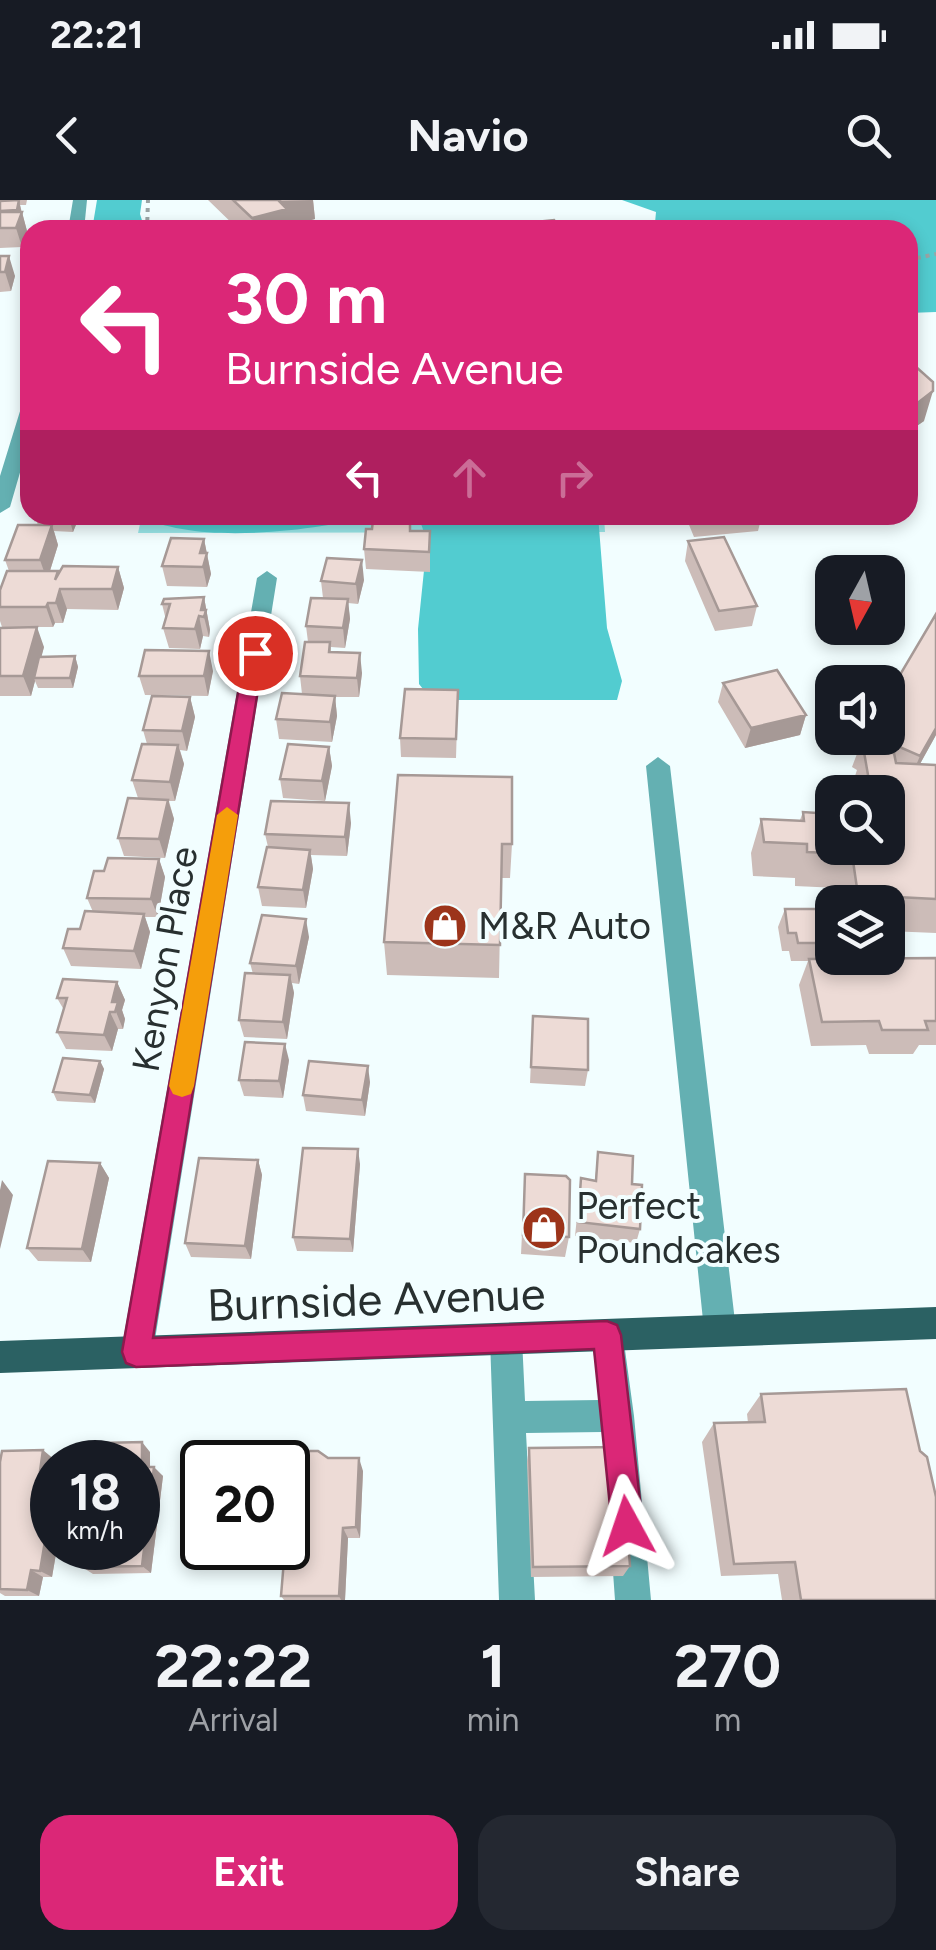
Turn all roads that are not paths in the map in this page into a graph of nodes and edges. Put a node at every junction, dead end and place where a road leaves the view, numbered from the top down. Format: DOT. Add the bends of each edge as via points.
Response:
graph roads {
  1 [pos="20,437"];
  2 [pos="3,486"];
  3 [pos="0,508"];
  4 [pos="268,578"];
  5 [pos="658,766"];
  6 [pos="936,1324"];
  7 [pos="720,1330"];
  8 [pos="607,1335"];
  9 [pos="506,1339"];
  10 [pos="136,1352"];
  11 [pos="0,1357"];
  12 [pos="618,1416"];
  13 [pos="510,1417"];
  14 [pos="517,1600"];
  15 [pos="633,1600"];
  1 -- 2 [label="street"];
  2 -- 3 [label="street"];
  4 -- 10 [label="street, Kenyon Place"];
  5 -- 7 [label="street"];
  6 -- 7 [label="main road, Burnside Avenue"];
  7 -- 8 [label="main road, Burnside Avenue"];
  8 -- 9 [label="main road, Burnside Avenue"];
  8 -- 12 [label="street"];
  9 -- 10 [label="main road, Burnside Avenue"];
  9 -- 13 [label="street"];
  10 -- 11 [label="main road, Burnside Avenue"];
  12 -- 13 [label="street"];
  12 -- 15 [label="street"];
  13 -- 14 [label="street"];
}
